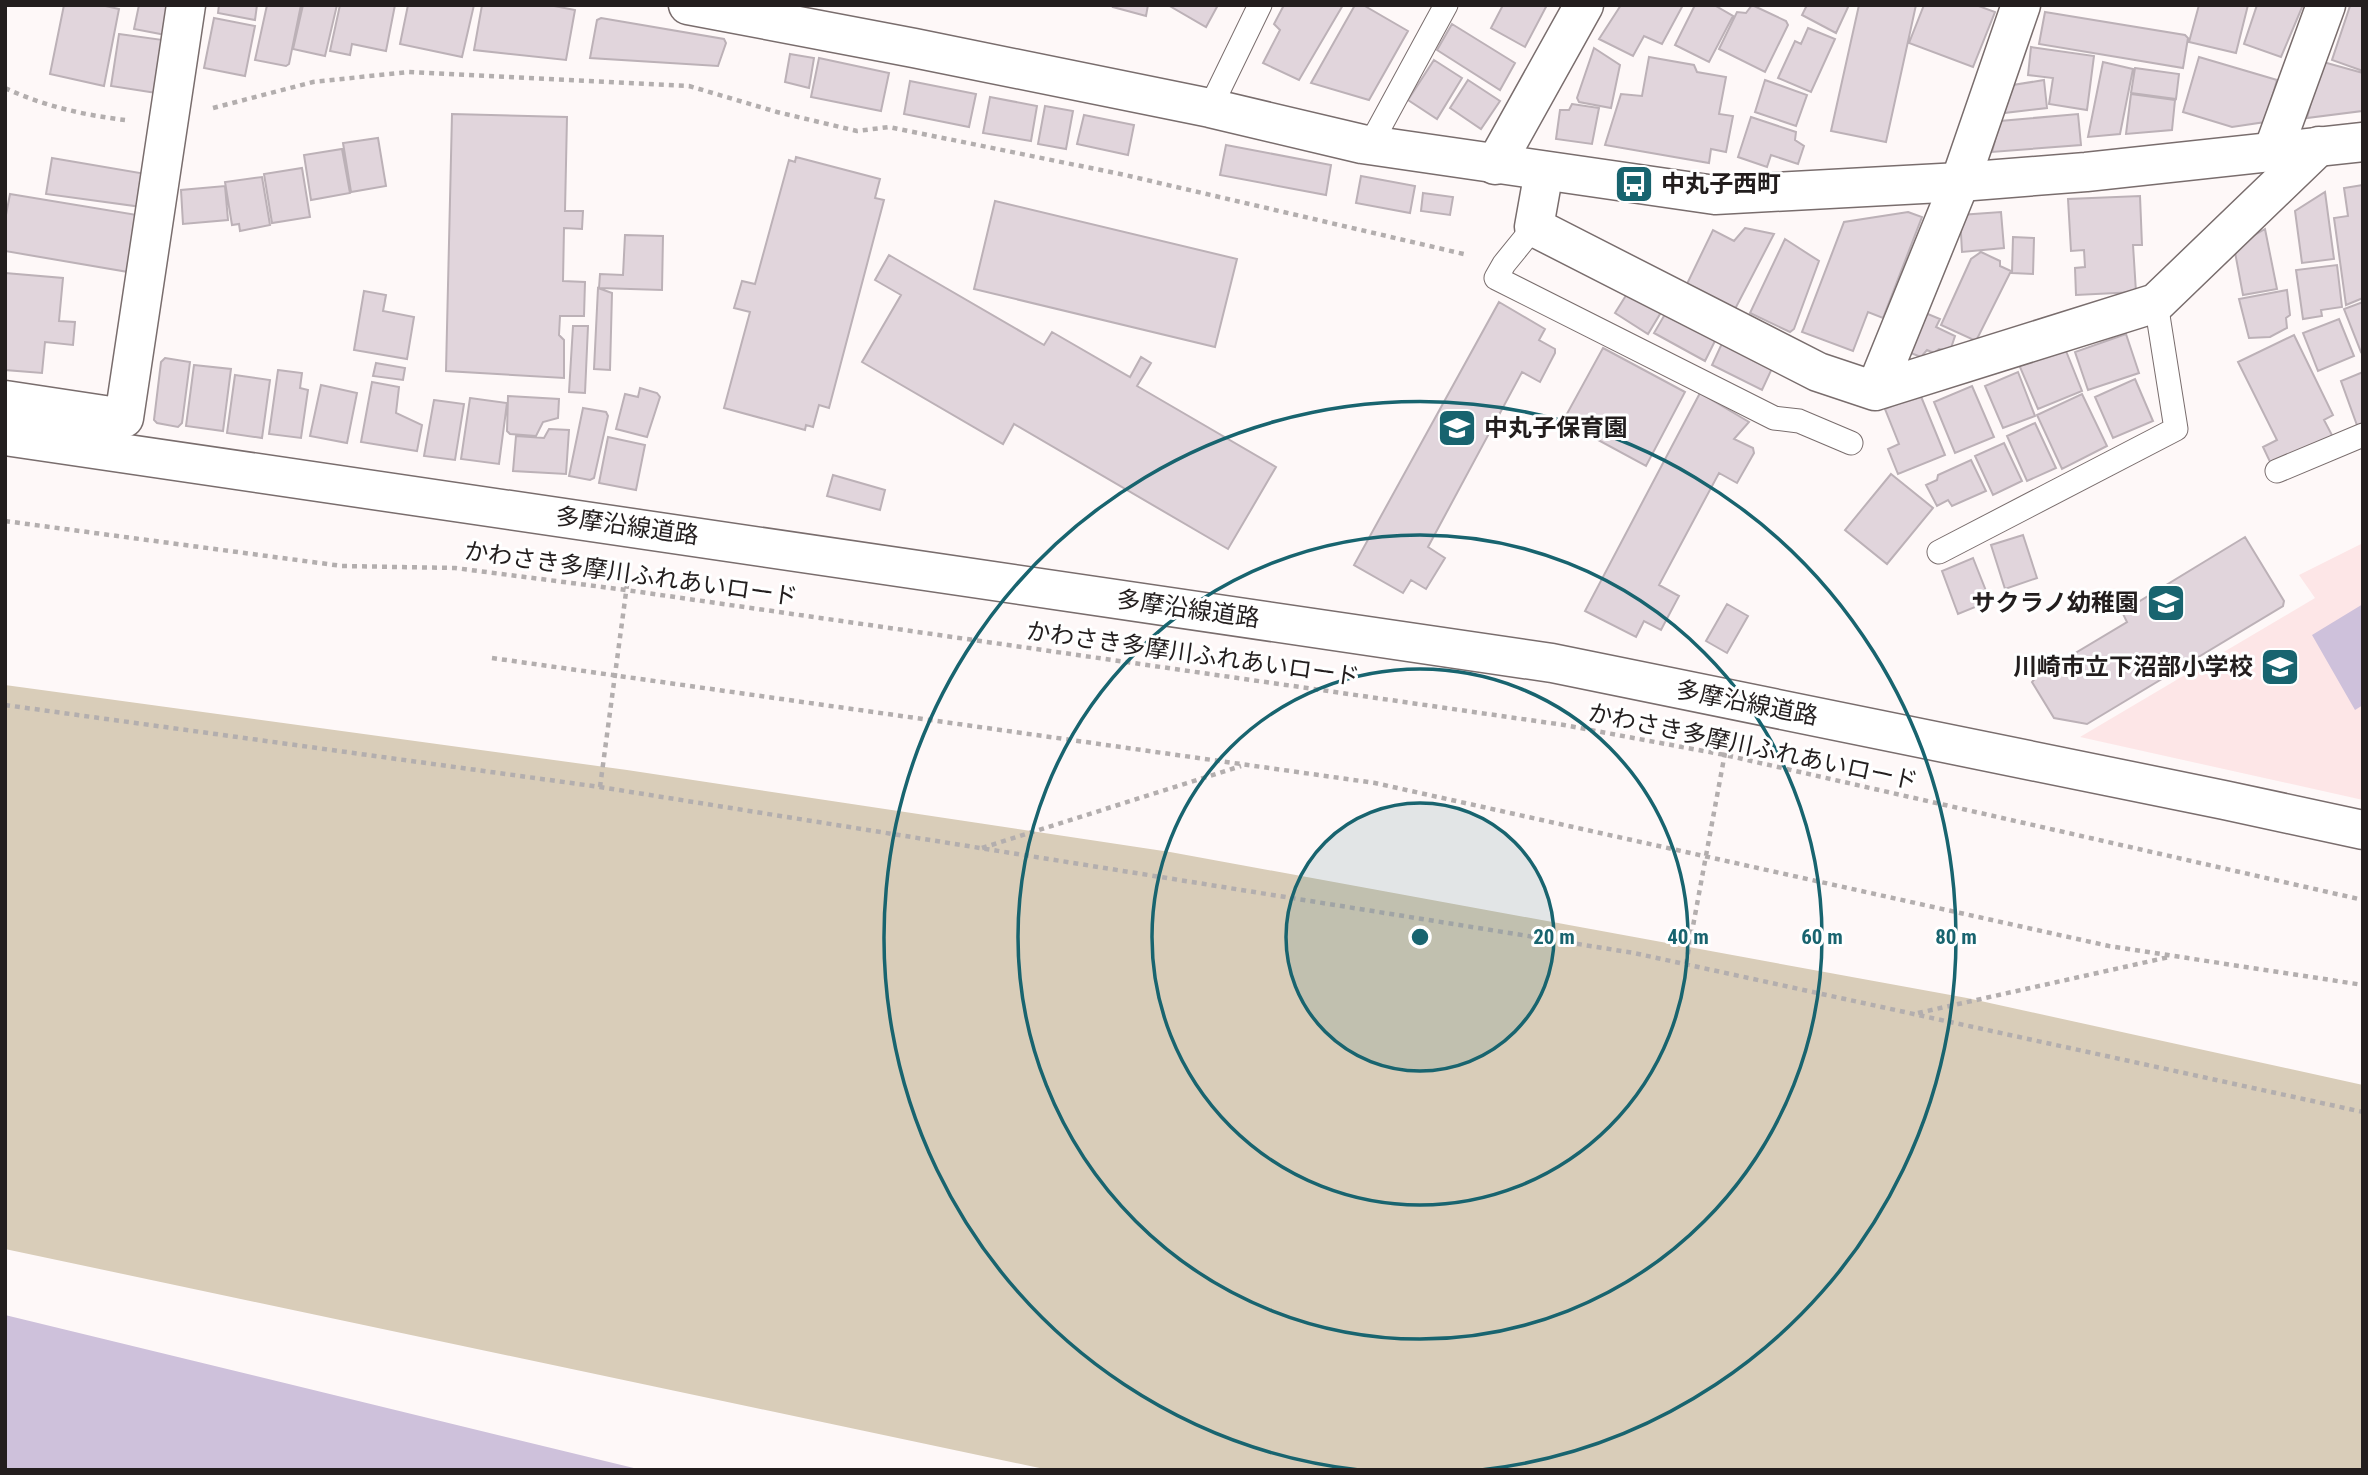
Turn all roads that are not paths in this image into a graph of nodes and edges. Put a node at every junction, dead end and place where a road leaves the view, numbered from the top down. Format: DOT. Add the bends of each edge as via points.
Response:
graph roads {
  1 [pos="186,5"];
  2 [pos="688,5"];
  3 [pos="1260,5"];
  4 [pos="1446,5"];
  5 [pos="1584,5"];
  6 [pos="2021,5"];
  7 [pos="2326,5"];
  8 [pos="1210,108"];
  9 [pos="2363,142"];
  10 [pos="1370,145"];
  11 [pos="2319,146"];
  12 [pos="2273,150"];
  13 [pos="1495,165"];
  14 [pos="1544,171"];
  15 [pos="1960,182"];
  16 [pos="1534,227"];
  17 [pos="2156,303"];
  18 [pos="1875,391"];
  19 [pos="5,400"];
  20 [pos="2363,435"];
  21 [pos="5,436"];
  22 [pos="1851,443"];
  23 [pos="2277,471"];
  24 [pos="1939,552"];
  25 [pos="2363,830"];
  1 -- 19 [label="street" via="124,418"];
  2 -- 8 [label="street"];
  3 -- 8 [label="lane"];
  4 -- 10 [label="lane"];
  5 -- 13 [label="street"];
  6 -- 15 [label="street"];
  7 -- 12 [label="street"];
  8 -- 10 [label="street"];
  9 -- 11 [label="street"];
  10 -- 13 [label="street"];
  11 -- 12 [label="street"];
  11 -- 17 [label="street"];
  12 -- 15 [label="street"];
  13 -- 14 [label="street"];
  14 -- 15 [label="street" via="1715,195"];
  14 -- 16 [label="street"];
  15 -- 18 [label="street"];
  16 -- 18 [label="street" via="1818,372"];
  16 -- 22 [label="lane" via="1496,278 1774,418 1799,421"];
  17 -- 18 [label="street"];
  17 -- 24 [label="lane" via="2176,429"];
  20 -- 23 [label="lane"];
  21 -- 25 [label="street, 多摩沿線道路" via="1552,663"];
}
